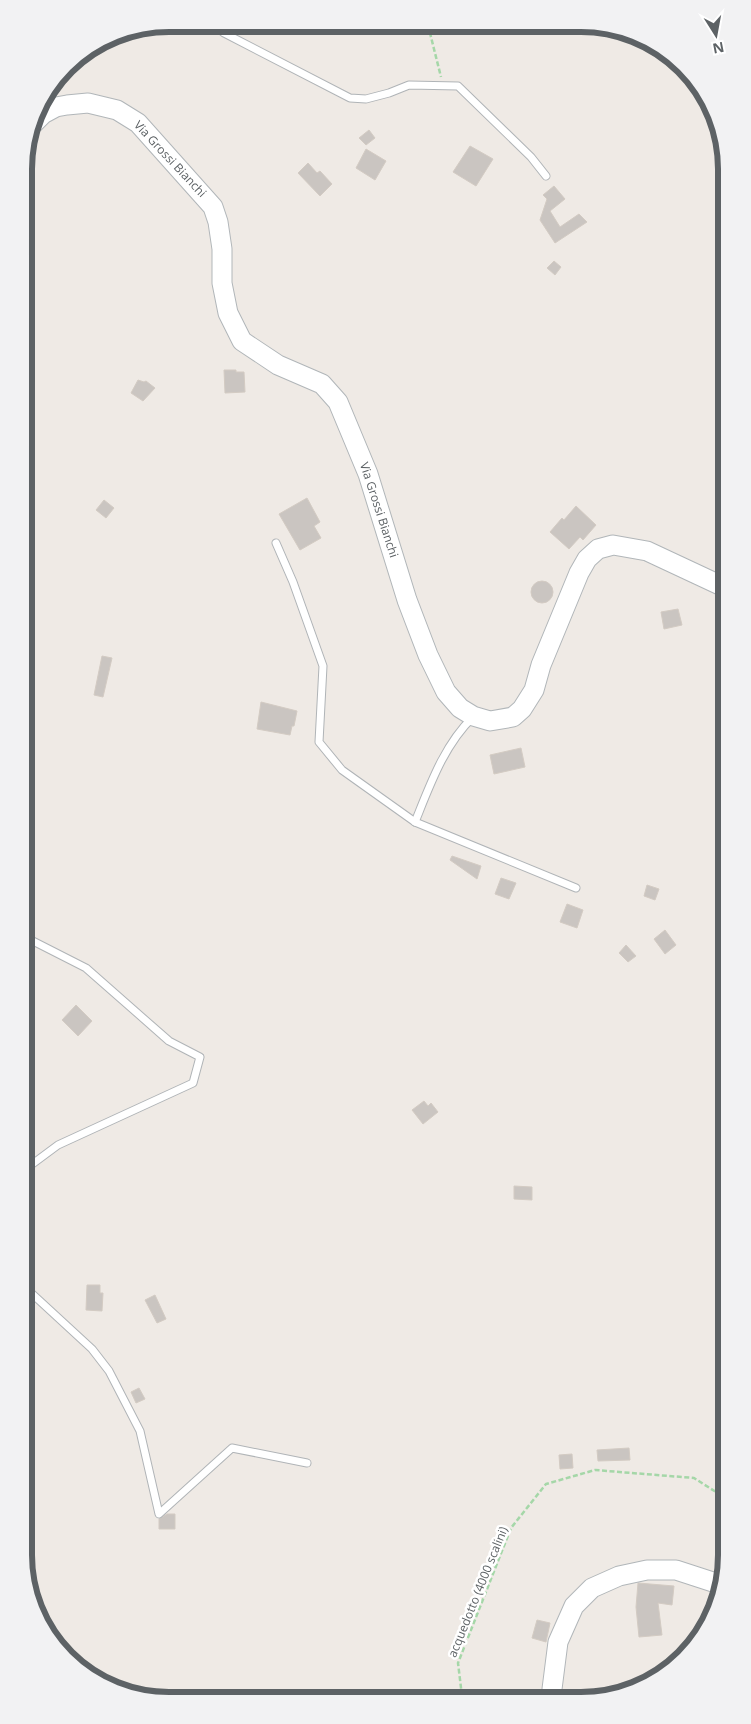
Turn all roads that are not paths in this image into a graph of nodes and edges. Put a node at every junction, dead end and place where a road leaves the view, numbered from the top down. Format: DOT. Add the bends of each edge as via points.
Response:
graph roads {
  1 [pos="224,33"];
  2 [pos="45,113"];
  3 [pos="546,176"];
  4 [pos="276,544"];
  5 [pos="718,584"];
  6 [pos="473,716"];
  7 [pos="415,822"];
  8 [pos="576,888"];
  9 [pos="32,941"];
  10 [pos="32,1164"];
  11 [pos="32,1294"];
  12 [pos="307,1463"];
  13 [pos="716,1583"];
  14 [pos="552,1692"];
  1 -- 3 [label="lane" via="350,98 389,93 409,85 458,86"];
  2 -- 6 [label="main road, Via Grossi Bianchi" via="56,107 88,103 117,110 138,123 209,202 218,222 222,282 228,313 242,341 278,365 322,384 338,402 368,474 407,600 428,655 446,692 460,708"];
  4 -- 7 [label="lane" via="323,666 319,742 342,770"];
  5 -- 6 [label="main road, Via Grossi Bianchi" via="647,551 613,544 598,549 579,573 534,690 522,709 513,717 502,720 490,721"];
  6 -- 7 [label="lane" via="435,771"];
  7 -- 8 [label="lane"];
  9 -- 10 [label="lane" via="86,968 169,1041 200,1057 193,1083 58,1145"];
  11 -- 12 [label="lane" via="92,1349 109,1370 140,1432 159,1514 232,1448"];
  13 -- 14 [label="main road" via="676,1570 647,1570 619,1576 592,1588 574,1606 558,1642"];
}
